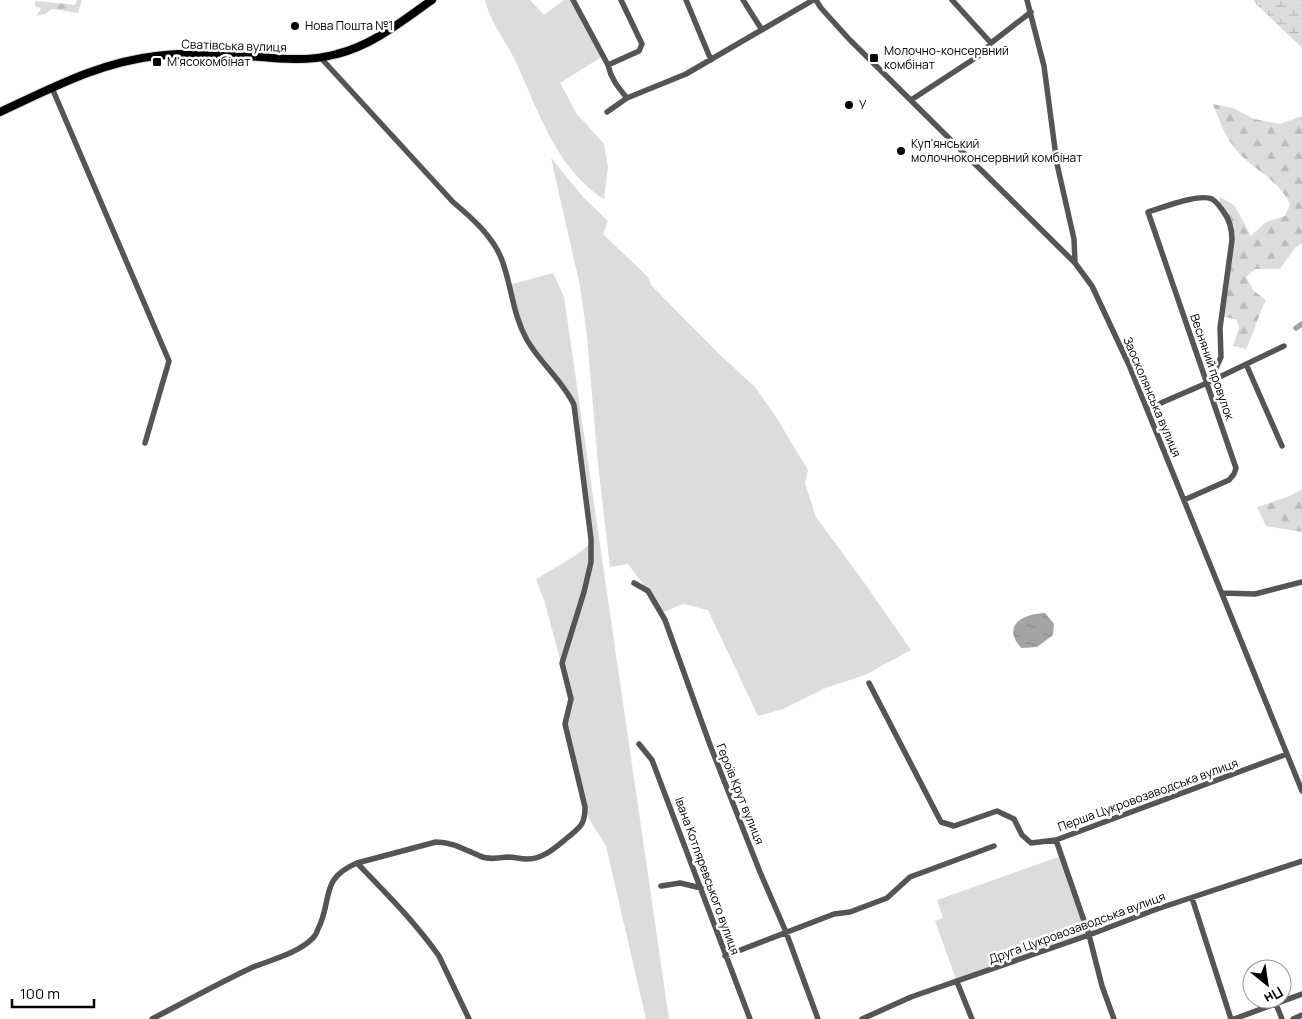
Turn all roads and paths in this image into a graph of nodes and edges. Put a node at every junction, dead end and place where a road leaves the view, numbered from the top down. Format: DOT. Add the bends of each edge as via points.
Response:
graph roads {
  1 [pos="432,0"];
  2 [pos="573,0"];
  3 [pos="621,0"];
  4 [pos="686,0"];
  5 [pos="743,0"];
  6 [pos="815,0"];
  7 [pos="952,0"];
  8 [pos="1027,0"];
  9 [pos="1031,12"];
  10 [pos="762,30"];
  11 [pos="992,43"];
  12 [pos="320,57"];
  13 [pos="711,60"];
  14 [pos="608,65"];
  15 [pos="52,88"];
  16 [pos="627,98"];
  17 [pos="911,100"];
  18 [pos="0,112"];
  19 [pos="607,112"];
  20 [pos="1075,263"];
  21 [pos="1284,346"];
  22 [pos="1246,364"];
  23 [pos="1207,383"];
  24 [pos="1147,409"];
  25 [pos="144,443"];
  26 [pos="1282,446"];
  27 [pos="1184,500"];
  28 [pos="1302,582"];
  29 [pos="634,583"];
  30 [pos="1222,593"];
  31 [pos="869,683"];
  32 [pos="639,744"];
  33 [pos="1287,754"];
  34 [pos="1302,791"];
  35 [pos="1056,840"];
  36 [pos="994,846"];
  37 [pos="1302,861"];
  38 [pos="356,863"];
  39 [pos="662,886"];
  40 [pos="701,888"];
  41 [pos="1192,898"];
  42 [pos="786,932"];
  43 [pos="1089,935"];
  44 [pos="726,956"];
  45 [pos="957,982"];
  46 [pos="1261,1009"];
  47 [pos="1302,1015"];
  48 [pos="152,1019"];
  49 [pos="469,1019"];
  50 [pos="750,1019"];
  51 [pos="818,1019"];
  52 [pos="862,1019"];
  53 [pos="972,1019"];
  54 [pos="1114,1019"];
  55 [pos="1232,1019"];
  56 [pos="1293,1019"];
  1 -- 12 [label="main road, Сватівська вулиця" via="380,36 337,55"];
  2 -- 14 [label="street"];
  3 -- 14 [label="street" via="642,44 639,51"];
  4 -- 13 [label="street"];
  5 -- 10 [label="street"];
  6 -- 10 [label="street"];
  6 -- 17 [label="street, Заосколянська вулиця"];
  7 -- 11 [label="street"];
  8 -- 9 [label="street"];
  9 -- 11 [label="street"];
  9 -- 20 [label="street" via="1044,66 1057,164 1074,239"];
  10 -- 13 [label="street"];
  11 -- 17 [label="street"];
  12 -- 15 [label="main road, Сватівська вулиця" via="155,56 87,72"];
  12 -- 38 [label="street" via="490,238 498,251 526,338 574,405 591,539 591,562 584,592 562,663 571,699 565,724 585,807 582,826 557,847 542,856 528,859 482,858 446,842 436,842"];
  13 -- 16 [label="street"];
  14 -- 16 [label="street" via="615,84"];
  15 -- 18 [label="main road, Сватівська вулиця"];
  15 -- 25 [label="street" via="170,361"];
  16 -- 19 [label="street"];
  17 -- 20 [label="street, Заосколянська вулиця"];
  20 -- 24 [label="street, Заосколянська вулиця" via="1092,286"];
  21 -- 22 [label="street"];
  22 -- 23 [label="street"];
  22 -- 26 [label="street"];
  23 -- 23 [label="street, Весняний провулок" via="1148,212 1205,198 1220,207 1232,230 1220,328 1221,357"];
  23 -- 24 [label="street"];
  23 -- 27 [label="street, Весняний провулок" via="1236,468 1229,480"];
  24 -- 27 [label="street, Заосколянська вулиця"];
  27 -- 30 [label="street, Заосколянська вулиця"];
  28 -- 30 [label="street" via="1255,594"];
  29 -- 42 [label="street, Героїв Крут вулиця" via="648,590 665,620 710,745"];
  30 -- 33 [label="street, Заосколянська вулиця"];
  31 -- 35 [label="street, Перша Цукровозаводська вулиця" via="941,822 954,826 997,811 1014,818 1022,835 1031,843"];
  32 -- 40 [label="street, Івана Котляревського вулиця" via="652,760"];
  33 -- 34 [label="street, Заосколянська вулиця"];
  33 -- 35 [label="street, Перша Цукровозаводська вулиця"];
  35 -- 43 [label="street"];
  36 -- 42 [label="street" via="910,877 887,898"];
  37 -- 41 [label="street, Друга Цукровозаводська вулиця"];
  38 -- 48 [label="street" via="336,876 329,887 322,921 314,938"];
  38 -- 49 [label="street" via="432,946"];
  39 -- 40 [label="street" via="680,883"];
  40 -- 44 [label="street, Івана Котляревського вулиця"];
  41 -- 43 [label="street, Друга Цукровозаводська вулиця"];
  41 -- 55 [label="street"];
  42 -- 44 [label="street"];
  42 -- 51 [label="street, Героїв Крут вулиця"];
  43 -- 45 [label="street, Друга Цукровозаводська вулиця"];
  43 -- 54 [label="street"];
  44 -- 50 [label="street, Івана Котляревського вулиця"];
  45 -- 52 [label="street, Друга Цукровозаводська вулиця"];
  45 -- 53 [label="street"];
  46 -- 55 [label="street"];
  47 -- 56 [label="street"];
}
